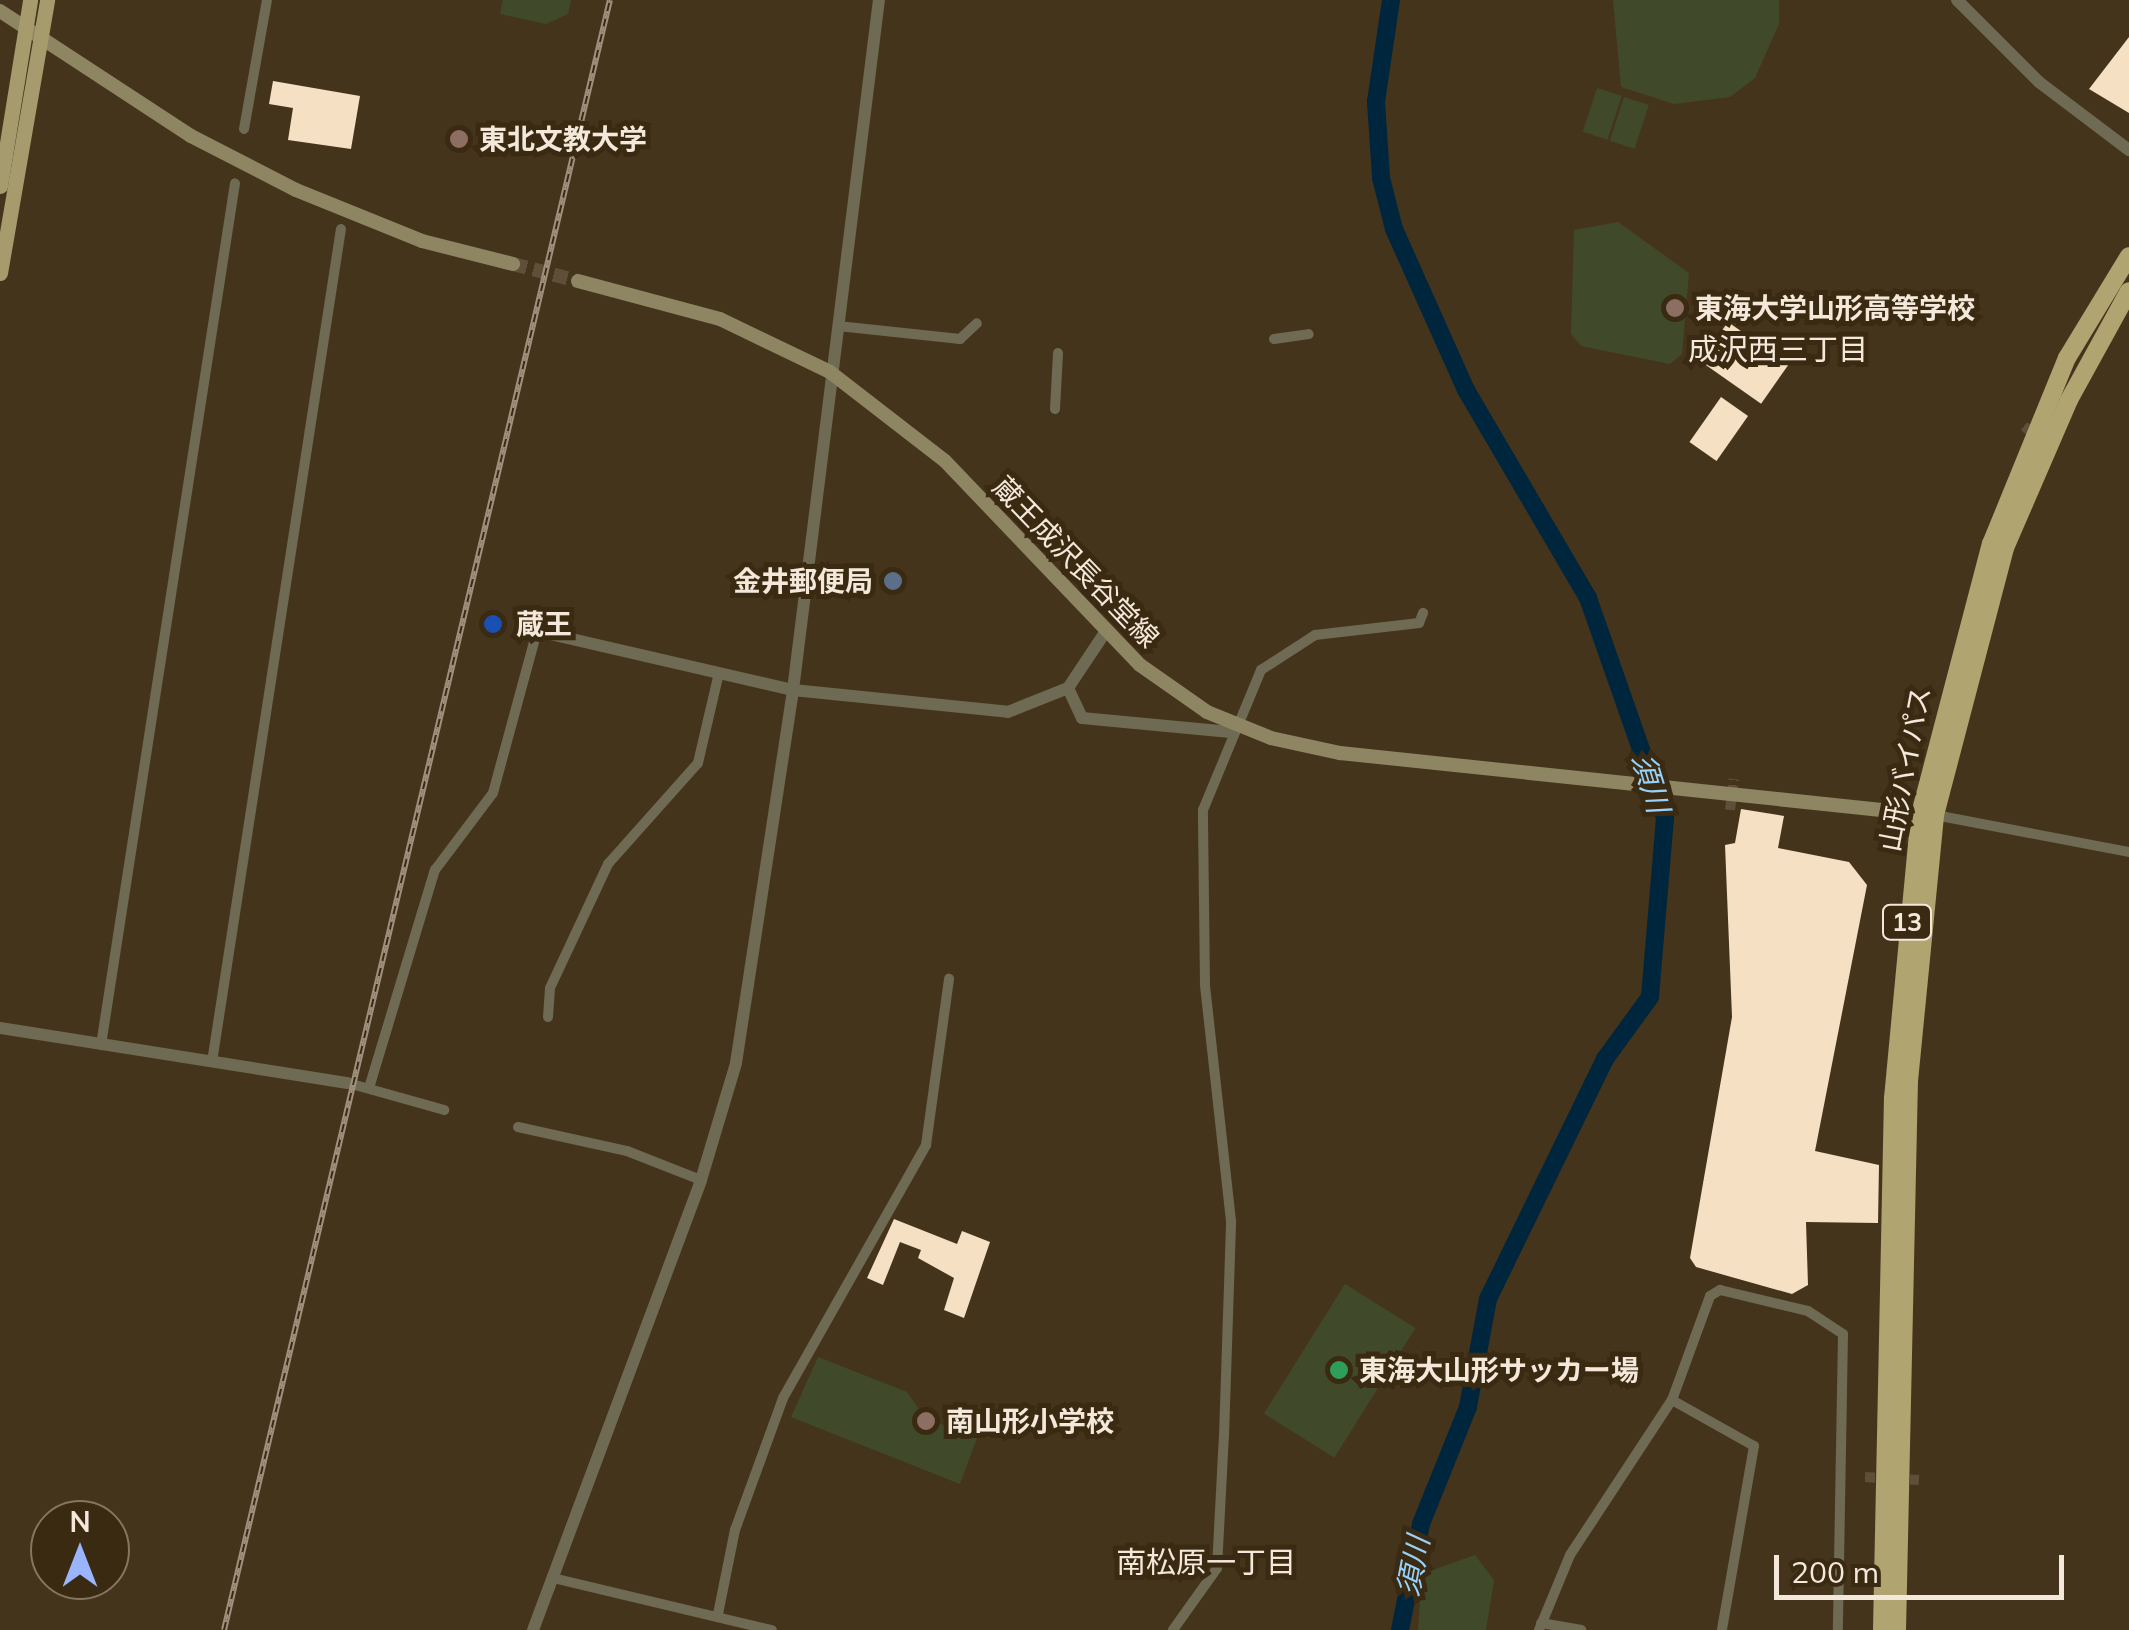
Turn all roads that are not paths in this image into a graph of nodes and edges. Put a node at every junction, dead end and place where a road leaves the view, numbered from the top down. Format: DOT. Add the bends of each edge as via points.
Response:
graph roads {
  1 [pos="30,0"];
  2 [pos="47,0"];
  3 [pos="266,0"];
  4 [pos="879,0"];
  5 [pos="1957,0"];
  6 [pos="0,11"];
  7 [pos="26,26"];
  8 [pos="41,36"];
  9 [pos="244,129"];
  10 [pos="2129,150"];
  11 [pos="235,184"];
  12 [pos="0,186"];
  13 [pos="341,229"];
  14 [pos="2129,256"];
  15 [pos="513,264"];
  16 [pos="0,274"];
  17 [pos="578,280"];
  18 [pos="2129,290"];
  19 [pos="977,324"];
  20 [pos="838,326"];
  21 [pos="1309,334"];
  22 [pos="1274,339"];
  23 [pos="1058,353"];
  24 [pos="830,372"];
  25 [pos="1055,409"];
  26 [pos="1423,613"];
  27 [pos="537,631"];
  28 [pos="1104,634"];
  29 [pos="719,673"];
  30 [pos="1068,688"];
  31 [pos="793,690"];
  32 [pos="1233,728"];
  33 [pos="1928,815"];
  34 [pos="2129,852"];
  35 [pos="949,979"];
  36 [pos="548,1017"];
  37 [pos="0,1028"];
  38 [pos="101,1045"];
  39 [pos="212,1062"];
  40 [pos="348,1083"];
  41 [pos="369,1088"];
  42 [pos="444,1110"];
  43 [pos="518,1127"];
  44 [pos="702,1180"];
  45 [pos="1672,1400"];
  46 [pos="553,1578"];
  47 [pos="718,1614"];
  48 [pos="1540,1626"];
  49 [pos="533,1630"];
  50 [pos="772,1630"];
  51 [pos="1173,1630"];
  52 [pos="1581,1630"];
  53 [pos="1722,1630"];
  54 [pos="1838,1630"];
  55 [pos="1882,1630"];
  56 [pos="1897,1630"];
  1 -- 7 [label="main road"];
  2 -- 8 [label="main road"];
  3 -- 9 [label="street"];
  4 -- 20 [label="street"];
  5 -- 10 [label="street" via="2039,82"];
  6 -- 7 [label="main road"];
  7 -- 8 [label="main road"];
  7 -- 12 [label="main road"];
  8 -- 15 [label="main road" via="191,136 296,190 422,241"];
  8 -- 16 [label="main road"];
  11 -- 38 [label="street"];
  13 -- 39 [label="street"];
  14 -- 33 [label="highway, 山形バイパス / 13" via="2067,358 1991,544"];
  17 -- 24 [label="main road, 蔵王成沢長谷堂線" via="720,319"];
  18 -- 33 [label="highway, 山形バイパス / 13" via="2068,400 2005,548"];
  19 -- 20 [label="street" via="960,339"];
  20 -- 24 [label="street"];
  21 -- 22 [label="street"];
  23 -- 25 [label="street"];
  24 -- 28 [label="main road, 蔵王成沢長谷堂線" via="945,460"];
  24 -- 31 [label="street"];
  26 -- 32 [label="street" via="1420,623 1304,640 1261,670"];
  27 -- 29 [label="street"];
  27 -- 41 [label="street" via="494,793 435,870"];
  28 -- 30 [label="street"];
  28 -- 32 [label="main road, 蔵王成沢長谷堂線" via="1165,686"];
  29 -- 31 [label="street"];
  29 -- 36 [label="street" via="698,763 608,864 550,988"];
  30 -- 31 [label="street" via="1008,712"];
  30 -- 32 [label="street" via="1082,718"];
  31 -- 44 [label="street" via="736,1064"];
  32 -- 33 [label="main road, 蔵王成沢長谷堂線" via="1328,751"];
  32 -- 51 [label="street" via="1208,792 1202,838 1204,984 1231,1222 1218,1557"];
  33 -- 34 [label="street"];
  33 -- 55 [label="highway, 山形バイパス / 13" via="1893,1098"];
  33 -- 56 [label="highway, 山形バイパス / 13" via="1909,1080"];
  35 -- 47 [label="street" via="926,1145 783,1398 736,1530"];
  37 -- 38 [label="street"];
  38 -- 39 [label="street"];
  39 -- 40 [label="street"];
  40 -- 41 [label="street"];
  41 -- 42 [label="street"];
  43 -- 44 [label="street" via="627,1151"];
  44 -- 46 [label="street"];
  45 -- 48 [label="street" via="1570,1554"];
  45 -- 53 [label="street" via="1754,1446"];
  45 -- 54 [label="street" via="1710,1296 1720,1290 1808,1311 1843,1334"];
  46 -- 47 [label="street"];
  46 -- 49 [label="street"];
  47 -- 50 [label="street"];
  48 -- 52 [label="street"];
}
